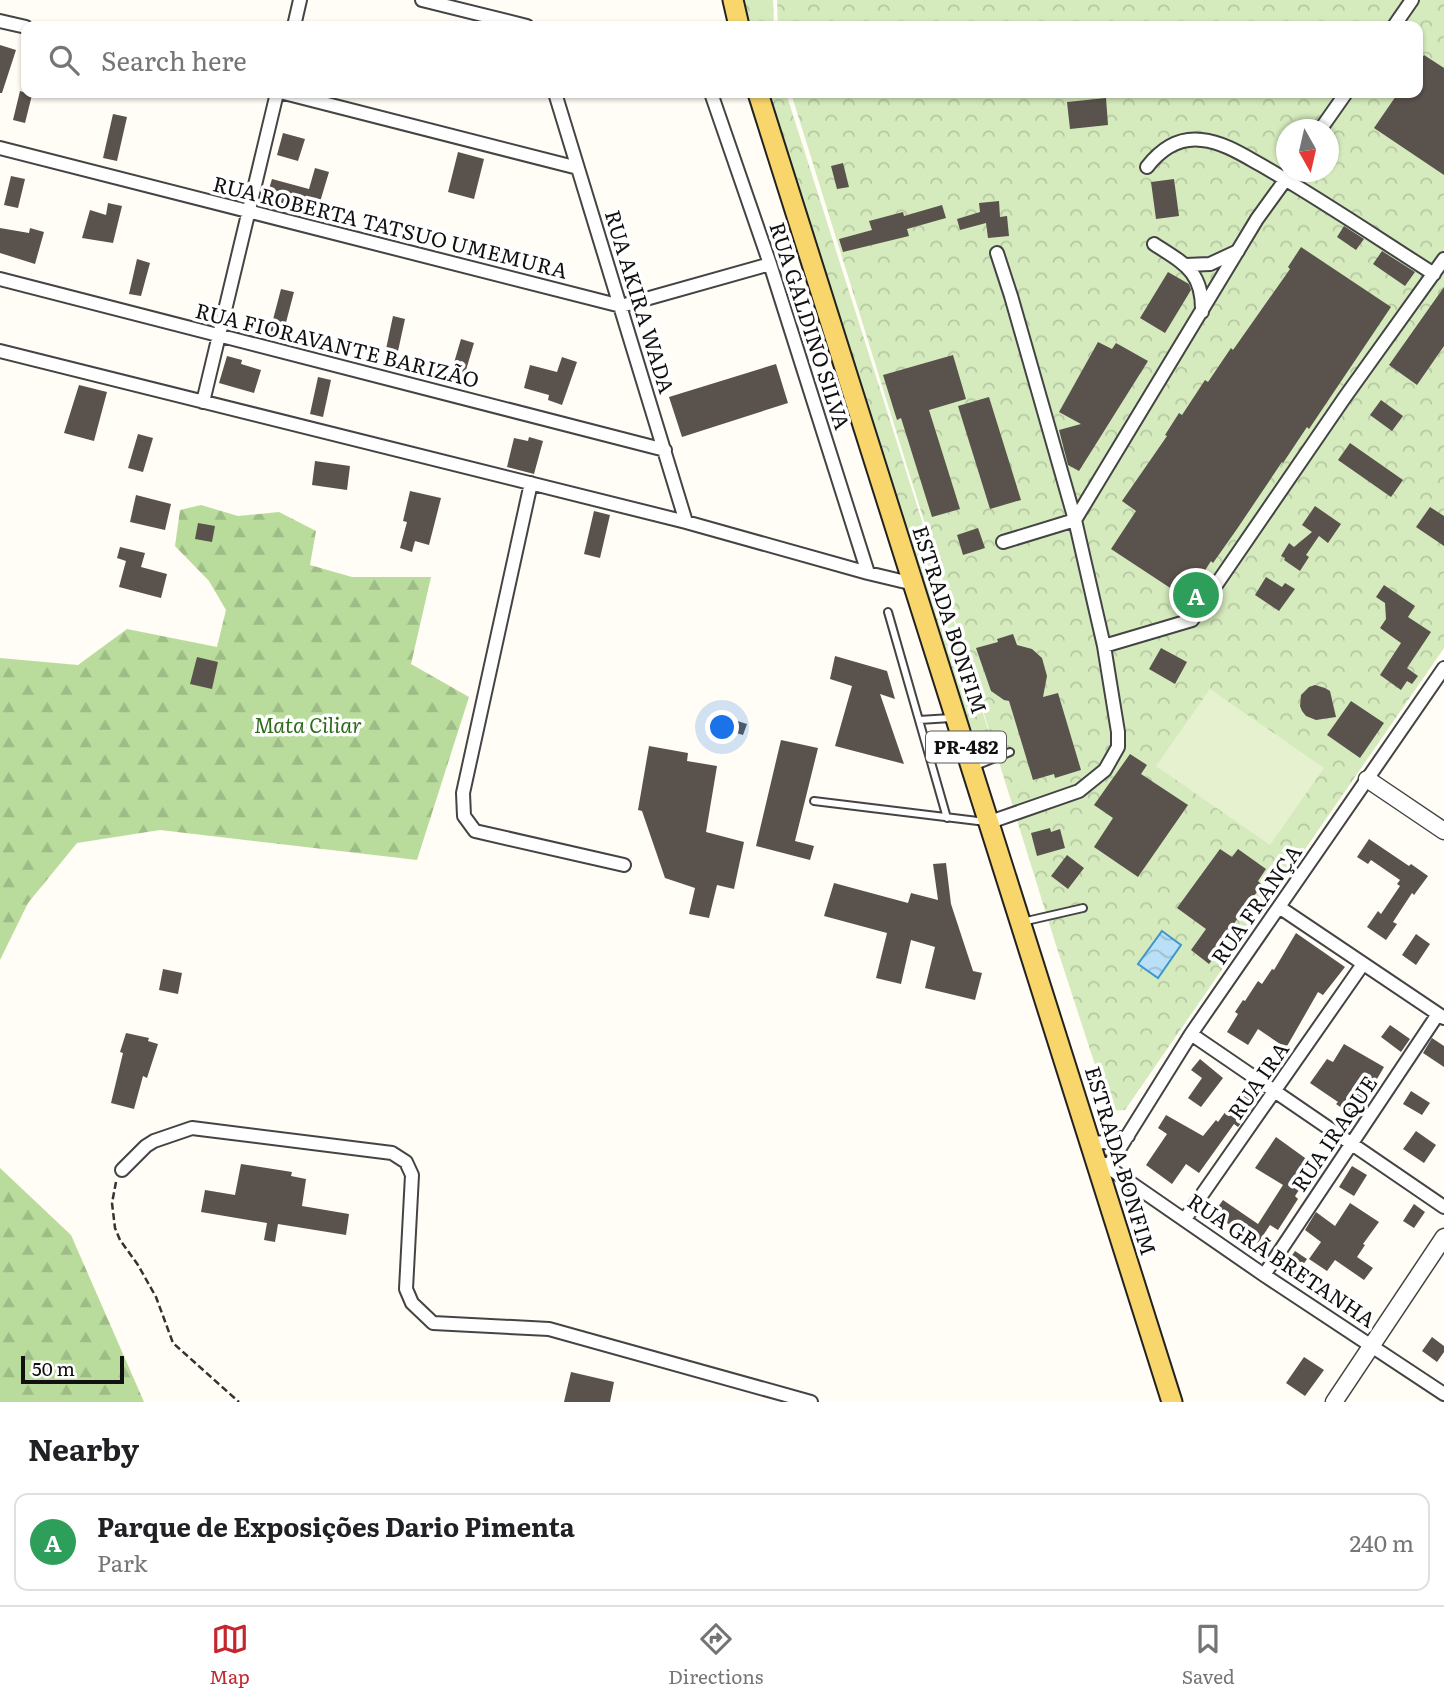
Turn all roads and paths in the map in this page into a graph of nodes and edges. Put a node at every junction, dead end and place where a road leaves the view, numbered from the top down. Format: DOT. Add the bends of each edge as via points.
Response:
graph roads {
  1 [pos="300,0"];
  2 [pos="422,0"];
  3 [pos="733,0"];
  4 [pos="1412,0"];
  5 [pos="0,20"];
  6 [pos="295,21"];
  7 [pos="507,21"];
  8 [pos="738,21"];
  9 [pos="1397,21"];
  10 [pos="21,26"];
  11 [pos="276,98"];
  12 [pos="304,98"];
  13 [pos="557,98"];
  14 [pos="713,98"];
  15 [pos="760,98"];
  16 [pos="1342,98"];
  17 [pos="1328,119"];
  18 [pos="0,148"];
  19 [pos="1147,167"];
  20 [pos="578,168"];
  21 [pos="1276,170"];
  22 [pos="1283,182"];
  23 [pos="1298,182"];
  24 [pos="249,211"];
  25 [pos="1154,244"];
  26 [pos="1238,251"];
  27 [pos="997,253"];
  28 [pos="1444,259"];
  29 [pos="770,264"];
  30 [pos="1186,265"];
  31 [pos="1434,274"];
  32 [pos="0,279"];
  33 [pos="621,306"];
  34 [pos="1202,312"];
  35 [pos="219,335"];
  36 [pos="0,351"];
  37 [pos="202,402"];
  38 [pos="664,450"];
  39 [pos="531,483"];
  40 [pos="1075,520"];
  41 [pos="686,522"];
  42 [pos="1003,542"];
  43 [pos="868,573"];
  44 [pos="914,584"];
  45 [pos="888,612"];
  46 [pos="1104,646"];
  47 [pos="1444,668"];
  48 [pos="957,718"];
  49 [pos="919,720"];
  50 [pos="1010,752"];
  51 [pos="972,767"];
  52 [pos="1367,779"];
  53 [pos="814,801"];
  54 [pos="947,818"];
  55 [pos="990,822"];
  56 [pos="1444,831"];
  57 [pos="624,866"];
  58 [pos="1279,907"];
  59 [pos="1083,908"];
  60 [pos="1021,923"];
  61 [pos="1363,964"];
  62 [pos="1441,1016"];
  63 [pos="1191,1034"];
  64 [pos="1275,1092"];
  65 [pos="1128,1136"];
  66 [pos="1352,1144"];
  67 [pos="1098,1157"];
  68 [pos="122,1170"];
  69 [pos="1444,1207"];
  70 [pos="1185,1219"];
  71 [pos="1444,1237"];
  72 [pos="1264,1275"];
  73 [pos="1370,1346"];
  74 [pos="1444,1394"];
  75 [pos="239,1402"];
  76 [pos="810,1402"];
  77 [pos="1172,1402"];
  78 [pos="1334,1402"];
  1 -- 6 [label="street"];
  2 -- 7 [label="street"];
  3 -- 8 [label="main road"];
  4 -- 9 [label="street"];
  5 -- 10 [label="street"];
  11 -- 24 [label="street"];
  12 -- 20 [label="street"];
  13 -- 20 [label="street, RUA AKIRA WADA"];
  14 -- 29 [label="street, RUA GALDINO SILVA"];
  15 -- 44 [label="main road, ESTRADA BONFIM / PR-482"];
  16 -- 17 [label="street"];
  18 -- 24 [label="street, RUA ROBERTA TATSUO UMEMURA"];
  19 -- 21 [label="street" via="1170,146 1201,140"];
  20 -- 33 [label="street, RUA AKIRA WADA"];
  22 -- 26 [label="street"];
  23 -- 31 [label="street"];
  24 -- 33 [label="street, RUA ROBERTA TATSUO UMEMURA"];
  24 -- 35 [label="street"];
  25 -- 30 [label="street"];
  26 -- 30 [label="street" via="1210,264"];
  26 -- 34 [label="street"];
  27 -- 40 [label="street"];
  28 -- 31 [label="street"];
  29 -- 33 [label="street"];
  29 -- 43 [label="street, RUA GALDINO SILVA"];
  30 -- 34 [label="street" via="1198,280"];
  31 -- 46 [label="street" via="1192,620"];
  32 -- 35 [label="street, RUA FIORAVANTE BARIZÃO"];
  33 -- 38 [label="street, RUA AKIRA WADA"];
  34 -- 40 [label="street"];
  35 -- 37 [label="street"];
  35 -- 38 [label="street, RUA FIORAVANTE BARIZÃO"];
  36 -- 37 [label="street"];
  37 -- 39 [label="street"];
  38 -- 41 [label="street, RUA AKIRA WADA"];
  39 -- 41 [label="street"];
  39 -- 57 [label="street" via="463,793 464,816 475,831"];
  40 -- 42 [label="street"];
  40 -- 46 [label="street"];
  41 -- 43 [label="street"];
  43 -- 44 [label="street"];
  44 -- 48 [label="main road, ESTRADA BONFIM / PR-482"];
  45 -- 49 [label="lane"];
  46 -- 55 [label="street" via="1118,732 1113,760 1099,778 1079,791"];
  47 -- 52 [label="street, RUA FRANÇA"];
  48 -- 49 [label="lane"];
  48 -- 51 [label="main road, ESTRADA BONFIM / PR-482"];
  49 -- 54 [label="lane"];
  50 -- 51 [label="lane"];
  51 -- 55 [label="main road, ESTRADA BONFIM / PR-482"];
  52 -- 56 [label="street"];
  52 -- 58 [label="street, RUA FRANÇA"];
  53 -- 54 [label="lane"];
  54 -- 55 [label="lane"];
  55 -- 60 [label="main road, ESTRADA BONFIM / PR-482"];
  58 -- 61 [label="street"];
  58 -- 63 [label="street, RUA FRANÇA"];
  59 -- 60 [label="lane"];
  60 -- 67 [label="main road, ESTRADA BONFIM / PR-482"];
  61 -- 62 [label="street"];
  61 -- 64 [label="street, RUA IRA"];
  62 -- 66 [label="street, RUA IRAQUE"];
  63 -- 64 [label="street"];
  63 -- 65 [label="street, RUA FRANÇA"];
  64 -- 66 [label="street"];
  64 -- 70 [label="street, RUA IRA"];
  65 -- 67 [label="street, RUA FRANÇA"];
  65 -- 67 [label="street" via="1113,1141"];
  66 -- 69 [label="street"];
  66 -- 72 [label="street, RUA IRAQUE"];
  67 -- 70 [label="street, RUA GRÃ BRETANHA"];
  67 -- 77 [label="main road, ESTRADA BONFIM / PR-482"];
  68 -- 75 [label="path" via="112,1203 120,1240 156,1297 173,1343"];
  68 -- 76 [label="street" via="154,1141 192,1128 392,1153 406,1162 412,1175 406,1289 412,1303 433,1323 549,1329"];
  70 -- 72 [label="street, RUA GRÃ BRETANHA"];
  71 -- 73 [label="street"];
  72 -- 73 [label="street, RUA GRÃ BRETANHA"];
  73 -- 74 [label="street, RUA GRÃ BRETANHA"];
  73 -- 78 [label="street"];
}
